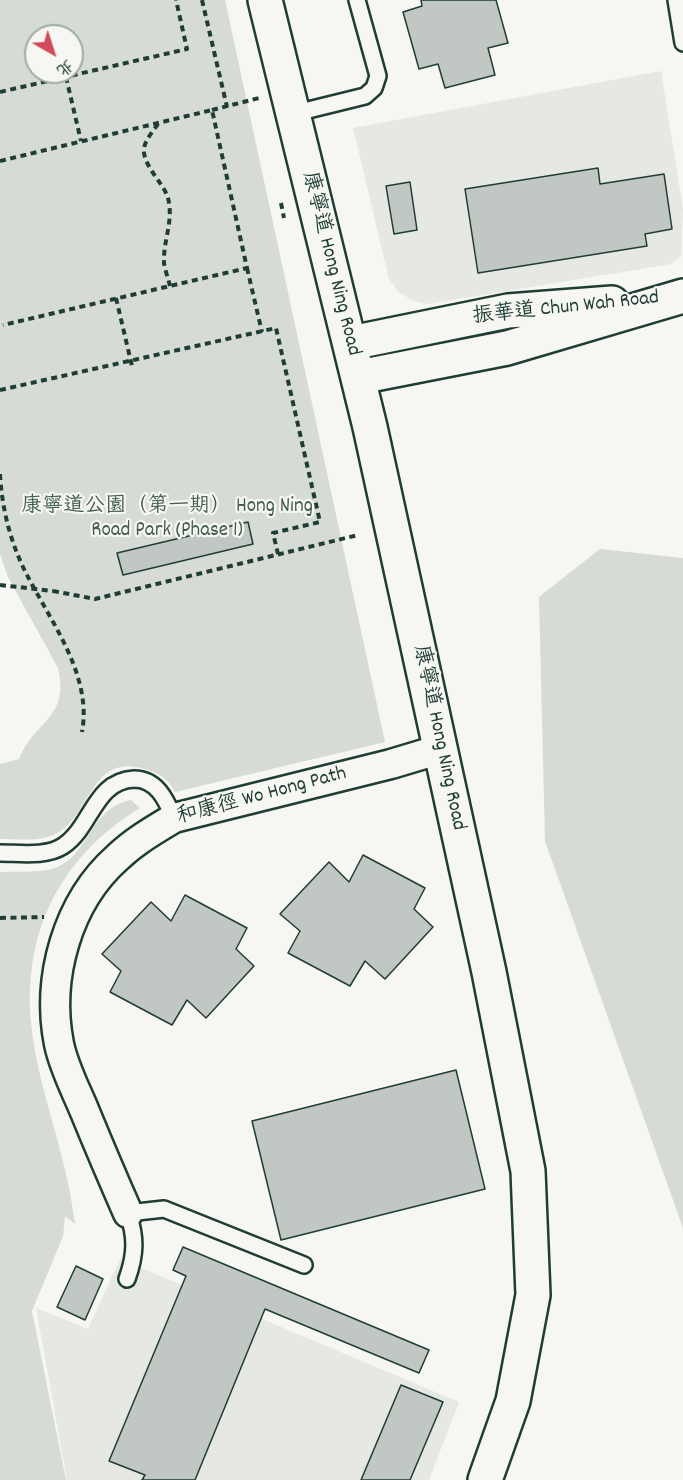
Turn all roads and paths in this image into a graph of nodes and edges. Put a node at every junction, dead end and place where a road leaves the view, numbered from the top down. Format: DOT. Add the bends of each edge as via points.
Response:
graph roads {
  1 [pos="176,0"];
  2 [pos="202,0"];
  3 [pos="265,0"];
  4 [pos="357,0"];
  5 [pos="676,0"];
  6 [pos="683,43"];
  7 [pos="84,73"];
  8 [pos="35,84"];
  9 [pos="68,84"];
  10 [pos="0,92"];
  11 [pos="260,98"];
  12 [pos="227,107"];
  13 [pos="212,110"];
  14 [pos="292,114"];
  15 [pos="159,123"];
  16 [pos="81,141"];
  17 [pos="0,161"];
  18 [pos="247,267"];
  19 [pos="170,285"];
  20 [pos="679,297"];
  21 [pos="116,298"];
  22 [pos="3,326"];
  23 [pos="262,332"];
  24 [pos="351,343"];
  25 [pos="131,364"];
  26 [pos="359,377"];
  27 [pos="0,390"];
  28 [pos="0,474"];
  29 [pos="358,535"];
  30 [pos="278,554"];
  31 [pos="0,585"];
  32 [pos="82,732"];
  33 [pos="441,749"];
  34 [pos="174,818"];
  35 [pos="0,853"];
  36 [pos="52,916"];
  37 [pos="0,918"];
  38 [pos="128,1213"];
  39 [pos="304,1264"];
  40 [pos="127,1278"];
  41 [pos="485,1480"];
  1 -- 7 [label="path" via="187,49"];
  2 -- 12 [label="path"];
  3 -- 14 [label="main road, 康寧道 Hong Ning Road"];
  4 -- 14 [label="lane" via="378,76 374,88 365,96"];
  5 -- 6 [label="lane"];
  8 -- 10 [label="path"];
  9 -- 16 [label="path"];
  11 -- 12 [label="path"];
  12 -- 13 [label="path"];
  13 -- 15 [label="path"];
  13 -- 18 [label="path"];
  14 -- 24 [label="main road, 康寧道 Hong Ning Road"];
  15 -- 16 [label="path"];
  15 -- 19 [label="path" via="144,150 168,201 171,217 164,262"];
  16 -- 17 [label="path"];
  18 -- 19 [label="path"];
  18 -- 23 [label="path"];
  19 -- 21 [label="path"];
  20 -- 24 [label="main road, 振華道 Chun Wah Road" via="508,311"];
  20 -- 26 [label="main road, 振華道 Chun Wah Road" via="507,348"];
  21 -- 22 [label="path"];
  21 -- 25 [label="path"];
  23 -- 25 [label="path"];
  23 -- 30 [label="path" via="276,328 320,522 273,533"];
  24 -- 26 [label="main road, 康寧道 Hong Ning Road"];
  25 -- 27 [label="path"];
  26 -- 33 [label="main road, 康寧道 Hong Ning Road"];
  28 -- 32 [label="path" via="1,504 18,555 74,667 83,704"];
  29 -- 30 [label="path"];
  30 -- 31 [label="path, bridge" via="95,599"];
  33 -- 34 [label="street, 和康徑 Wo Hong Path"];
  33 -- 41 [label="main road, 康寧道 Hong Ning Road" via="528,1171 533,1295 513,1401"];
  34 -- 35 [label="lane" via="162,793 151,784 138,779 124,780 111,786 73,838 55,849"];
  34 -- 38 [label="street, 和康徑 Wo Hong Path" via="143,836 94,883 76,912 56,977 60,1045"];
  36 -- 37 [label="path"];
  38 -- 39 [label="lane" via="164,1209"];
  38 -- 40 [label="lane" via="135,1248"];
}
